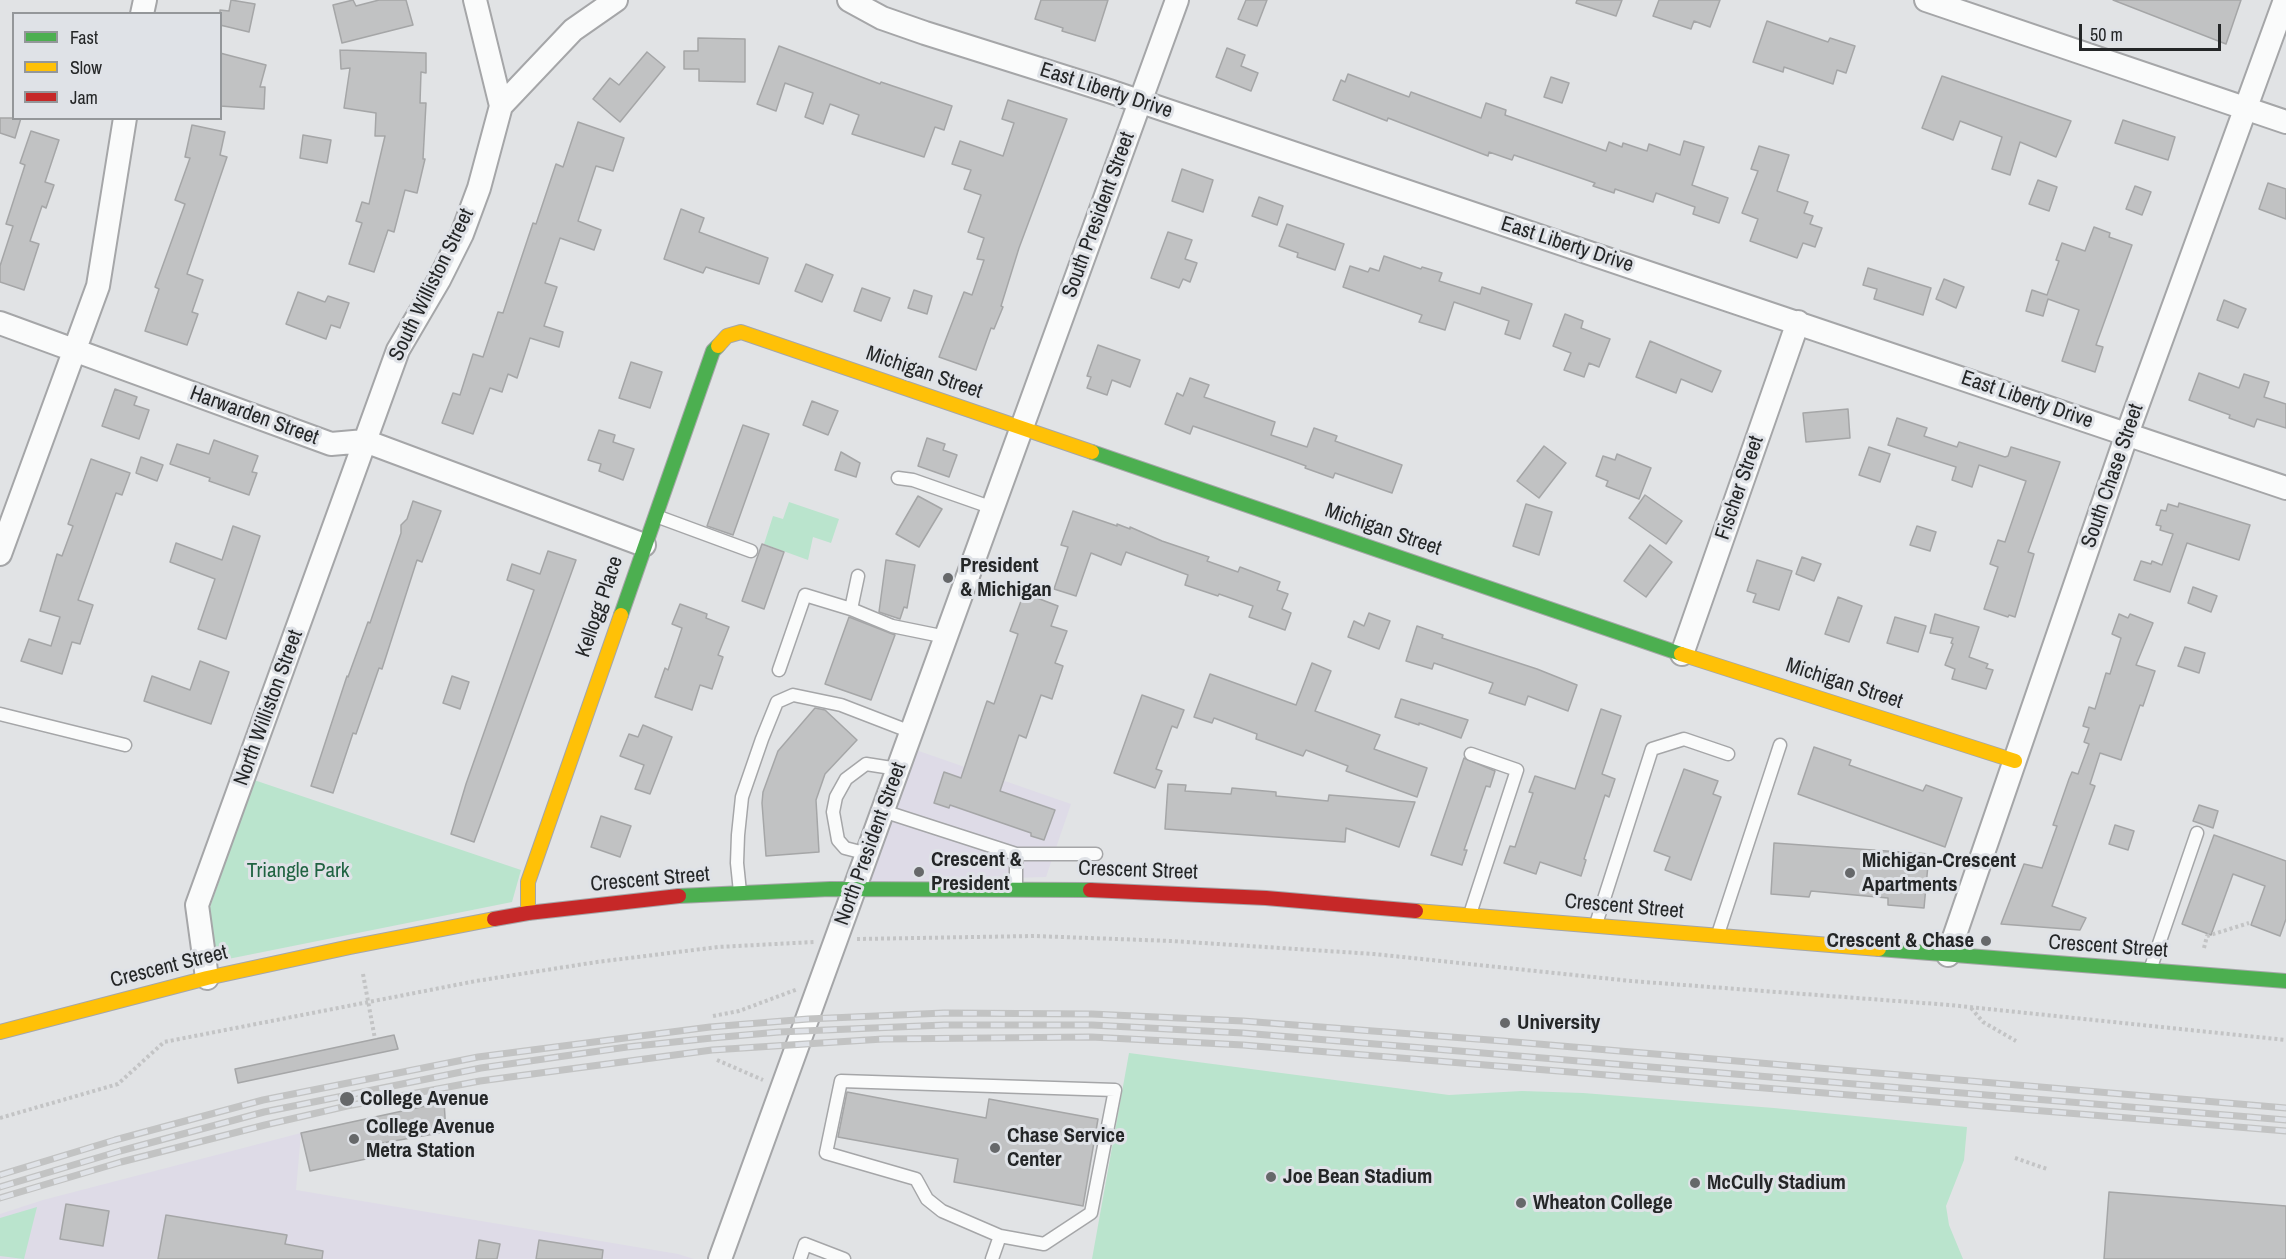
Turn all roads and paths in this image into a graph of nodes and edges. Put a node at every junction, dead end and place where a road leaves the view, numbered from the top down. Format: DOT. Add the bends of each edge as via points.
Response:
graph roads {
  1 [pos="475,0"];
  2 [pos="616,0"];
  3 [pos="849,0"];
  4 [pos="1177,0"];
  5 [pos="1926,0"];
  6 [pos="2285,0"];
  7 [pos="1140,102"];
  8 [pos="501,106"];
  9 [pos="2246,108"];
  10 [pos="125,120"];
  11 [pos="2286,122"];
  12 [pos="1798,322"];
  13 [pos="0,323"];
  14 [pos="741,332"];
  15 [pos="75,349"];
  16 [pos="1022,429"];
  17 [pos="2127,434"];
  18 [pos="365,441"];
  19 [pos="898,478"];
  20 [pos="2286,488"];
  21 [pos="993,508"];
  22 [pos="654,516"];
  23 [pos="644,544"];
  24 [pos="751,551"];
  25 [pos="0,554"];
  26 [pos="858,576"];
  27 [pos="851,609"];
  28 [pos="946,637"];
  29 [pos="1682,654"];
  30 [pos="778,670"];
  31 [pos="0,714"];
  32 [pos="911,732"];
  33 [pos="125,745"];
  34 [pos="1780,745"];
  35 [pos="1471,754"];
  36 [pos="1728,754"];
  37 [pos="2015,761"];
  38 [pos="898,769"];
  39 [pos="883,811"];
  40 [pos="2197,833"];
  41 [pos="868,854"];
  42 [pos="1016,854"];
  43 [pos="1096,854"];
  44 [pos="855,889"];
  45 [pos="1016,889"];
  46 [pos="740,893"];
  47 [pos="528,913"];
  48 [pos="1470,915"];
  49 [pos="2249,923"];
  50 [pos="1596,925"];
  51 [pos="1717,935"];
  52 [pos="867,939"];
  53 [pos="812,942"];
  54 [pos="2204,948"];
  55 [pos="1948,955"];
  56 [pos="2150,971"];
  57 [pos="363,974"];
  58 [pos="207,978"];
  59 [pos="2286,981"];
  60 [pos="794,991"];
  61 [pos="369,1001"];
  62 [pos="1971,1007"];
  63 [pos="713,1016"];
  64 [pos="0,1032"];
  65 [pos="375,1038"];
  66 [pos="2286,1040"];
  67 [pos="2016,1041"];
  68 [pos="717,1060"];
  69 [pos="761,1079"];
  70 [pos="0,1118"];
  71 [pos="380,1138"];
  72 [pos="386,1146"];
  73 [pos="2015,1158"];
  74 [pos="2047,1169"];
  75 [pos="1000,1236"];
  76 [pos="720,1259"];
  77 [pos="800,1259"];
  78 [pos="844,1259"];
  79 [pos="992,1259"];
  1 -- 8 [label="street"];
  2 -- 8 [label="street, South Williston Street" via="573,30"];
  3 -- 7 [label="street, East Liberty Drive" via="882,18"];
  4 -- 7 [label="street, South President Street"];
  5 -- 9 [label="street"];
  6 -- 9 [label="street, South Chase Street"];
  7 -- 12 [label="street, East Liberty Drive"];
  7 -- 16 [label="street, South President Street"];
  8 -- 18 [label="street, South Williston Street" via="462,234 398,350"];
  9 -- 11 [label="street"];
  9 -- 17 [label="street, South Chase Street"];
  10 -- 15 [label="street" via="98,285"];
  12 -- 17 [label="street, East Liberty Drive"];
  12 -- 29 [label="street, Fischer Street"];
  13 -- 15 [label="street, Harwarden Street"];
  14 -- 16 [label="street, Michigan Street"];
  14 -- 22 [label="street, Kellogg Place" via="727,336 713,351"];
  15 -- 18 [label="street, Harwarden Street" via="331,444"];
  15 -- 25 [label="street"];
  16 -- 21 [label="street, North President Street"];
  16 -- 29 [label="street, Michigan Street"];
  17 -- 20 [label="street, East Liberty Drive"];
  17 -- 37 [label="street, South Chase Street"];
  18 -- 23 [label="street, Harwarden Street"];
  18 -- 58 [label="street, North Williston Street" via="197,905"];
  19 -- 21 [label="lane"];
  21 -- 28 [label="street, North President Street"];
  22 -- 23 [label="street, Kellogg Place"];
  22 -- 24 [label="lane"];
  23 -- 47 [label="street, Kellogg Place" via="528,882"];
  26 -- 27 [label="lane"];
  27 -- 28 [label="lane" via="892,626"];
  27 -- 30 [label="lane" via="805,595"];
  28 -- 32 [label="street, North President Street"];
  29 -- 37 [label="street, Michigan Street"];
  31 -- 33 [label="lane"];
  32 -- 38 [label="street, North President Street"];
  32 -- 46 [label="lane" via="841,705 793,695 777,702 742,796 737,854"];
  34 -- 51 [label="lane"];
  35 -- 48 [label="lane" via="1516,770"];
  36 -- 50 [label="lane" via="1684,739 1652,749"];
  37 -- 55 [label="street, South Chase Street"];
  38 -- 39 [label="street, North President Street"];
  38 -- 41 [label="lane" via="866,764 846,779 836,797 833,812 838,840 845,848"];
  39 -- 41 [label="street, North President Street"];
  39 -- 42 [label="lane"];
  40 -- 56 [label="lane"];
  41 -- 44 [label="street, North President Street"];
  42 -- 43 [label="lane"];
  42 -- 45 [label="lane"];
  44 -- 45 [label="street, Crescent Street"];
  44 -- 46 [label="street, Crescent Street"];
  44 -- 76 [label="street, North President Street"];
  45 -- 48 [label="street, Crescent Street" via="1169,892"];
  46 -- 47 [label="street, Crescent Street"];
  47 -- 58 [label="street, Crescent Street"];
  48 -- 50 [label="street, Crescent Street"];
  49 -- 54 [label="path" via="2207,936"];
  50 -- 51 [label="street, Crescent Street"];
  51 -- 55 [label="street, Crescent Street"];
  52 -- 62 [label="path" via="1034,936 1172,941 1374,954 1631,981"];
  53 -- 61 [label="path" via="718,947 597,962"];
  55 -- 56 [label="street, Crescent Street"];
  56 -- 59 [label="street, Crescent Street"];
  57 -- 61 [label="path"];
  58 -- 64 [label="street, Crescent Street"];
  60 -- 63 [label="path"];
  61 -- 65 [label="path"];
  61 -- 70 [label="path" via="164,1042 118,1084"];
  62 -- 66 [label="path"];
  62 -- 67 [label="path" via="1983,1022"];
  68 -- 69 [label="path"];
  71 -- 72 [label="path"];
  73 -- 74 [label="path"];
  75 -- 75 [label="lane" via="1044,1244 1091,1213 1115,1090 842,1081 826,1153 916,1179 927,1199 942,1211"];
  75 -- 79 [label="lane"];
  77 -- 78 [label="lane" via="805,1244"];
}
